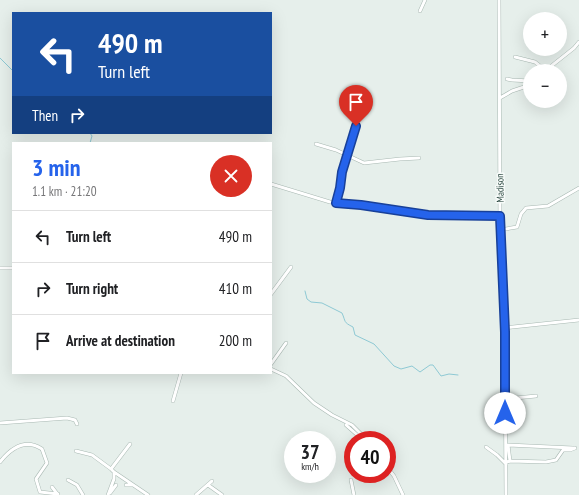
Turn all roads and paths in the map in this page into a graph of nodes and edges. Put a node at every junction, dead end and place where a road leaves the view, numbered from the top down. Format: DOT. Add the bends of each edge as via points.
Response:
graph roads {
  1 [pos="425,0"];
  2 [pos="499,0"];
  3 [pos="420,11"];
  4 [pos="579,38"];
  5 [pos="579,42"];
  6 [pos="515,57"];
  7 [pos="538,64"];
  8 [pos="553,64"];
  9 [pos="507,79"];
  10 [pos="523,81"];
  11 [pos="523,87"];
  12 [pos="500,98"];
  13 [pos="356,126"];
  14 [pos="316,144"];
  15 [pos="346,155"];
  16 [pos="419,158"];
  17 [pos="272,184"];
  18 [pos="579,188"];
  19 [pos="336,203"];
  20 [pos="500,216"];
  21 [pos="500,230"];
  22 [pos="291,267"];
  23 [pos="0,268"];
  24 [pos="12,268"];
  25 [pos="272,293"];
  26 [pos="579,320"];
  27 [pos="504,328"];
  28 [pos="286,343"];
  29 [pos="272,363"];
  30 [pos="272,369"];
  31 [pos="181,374"];
  32 [pos="536,396"];
  33 [pos="505,398"];
  34 [pos="173,401"];
  35 [pos="338,419"];
  36 [pos="0,423"];
  37 [pos="78,424"];
  38 [pos="352,431"];
  39 [pos="358,431"];
  40 [pos="130,444"];
  41 [pos="486,447"];
  42 [pos="76,451"];
  43 [pos="0,462"];
  44 [pos="510,462"];
  45 [pos="505,464"];
  46 [pos="111,469"];
  47 [pos="114,472"];
  48 [pos="68,480"];
  49 [pos="396,480"];
  50 [pos="212,481"];
  51 [pos="352,483"];
  52 [pos="116,485"];
  53 [pos="126,485"];
  54 [pos="133,485"];
  55 [pos="208,485"];
  56 [pos="52,488"];
  57 [pos="39,493"];
  58 [pos="108,494"];
  59 [pos="58,495"];
  60 [pos="83,495"];
  61 [pos="148,495"];
  62 [pos="196,495"];
  63 [pos="222,495"];
  64 [pos="354,495"];
  65 [pos="403,495"];
  66 [pos="506,495"];
  1 -- 3 [label="street"];
  2 -- 12 [label="street, Madison"];
  4 -- 5 [label="street"];
  5 -- 8 [label="street"];
  6 -- 7 [label="street"];
  9 -- 10 [label="street"];
  11 -- 12 [label="street"];
  12 -- 20 [label="street, Madison"];
  13 -- 15 [label="street"];
  14 -- 15 [label="street"];
  15 -- 16 [label="street" via="364,163"];
  15 -- 19 [label="street"];
  17 -- 19 [label="street"];
  18 -- 21 [label="street" via="548,206 526,208 517,227"];
  19 -- 20 [label="street" via="428,215"];
  20 -- 21 [label="street, Madison"];
  21 -- 27 [label="street, Madison"];
  22 -- 25 [label="street"];
  23 -- 24 [label="street"];
  26 -- 27 [label="street"];
  27 -- 33 [label="street, Madison"];
  28 -- 29 [label="street"];
  30 -- 35 [label="street" via="286,376 314,403"];
  31 -- 34 [label="street"];
  32 -- 33 [label="street"];
  33 -- 45 [label="street, Madison"];
  35 -- 38 [label="street"];
  35 -- 39 [label="street" via="352,425"];
  36 -- 37 [label="street" via="67,418 75,420"];
  40 -- 46 [label="street"];
  41 -- 45 [label="street"];
  42 -- 46 [label="street" via="92,455"];
  43 -- 57 [label="street" via="8,452 20,445 36,445 42,449 47,463 36,479"];
  44 -- 44 [label="street" via="556,460 563,450 575,448 508,445"];
  44 -- 45 [label="street"];
  45 -- 66 [label="street, Madison"];
  46 -- 47 [label="street"];
  47 -- 54 [label="street"];
  47 -- 58 [label="street"];
  48 -- 60 [label="street" via="77,485"];
  49 -- 65 [label="street"];
  50 -- 55 [label="street"];
  51 -- 64 [label="street"];
  52 -- 58 [label="street"];
  53 -- 54 [label="street"];
  54 -- 61 [label="street"];
  55 -- 62 [label="street"];
  55 -- 63 [label="street"];
  56 -- 59 [label="street"];
  57 -- 59 [label="street"];
}
